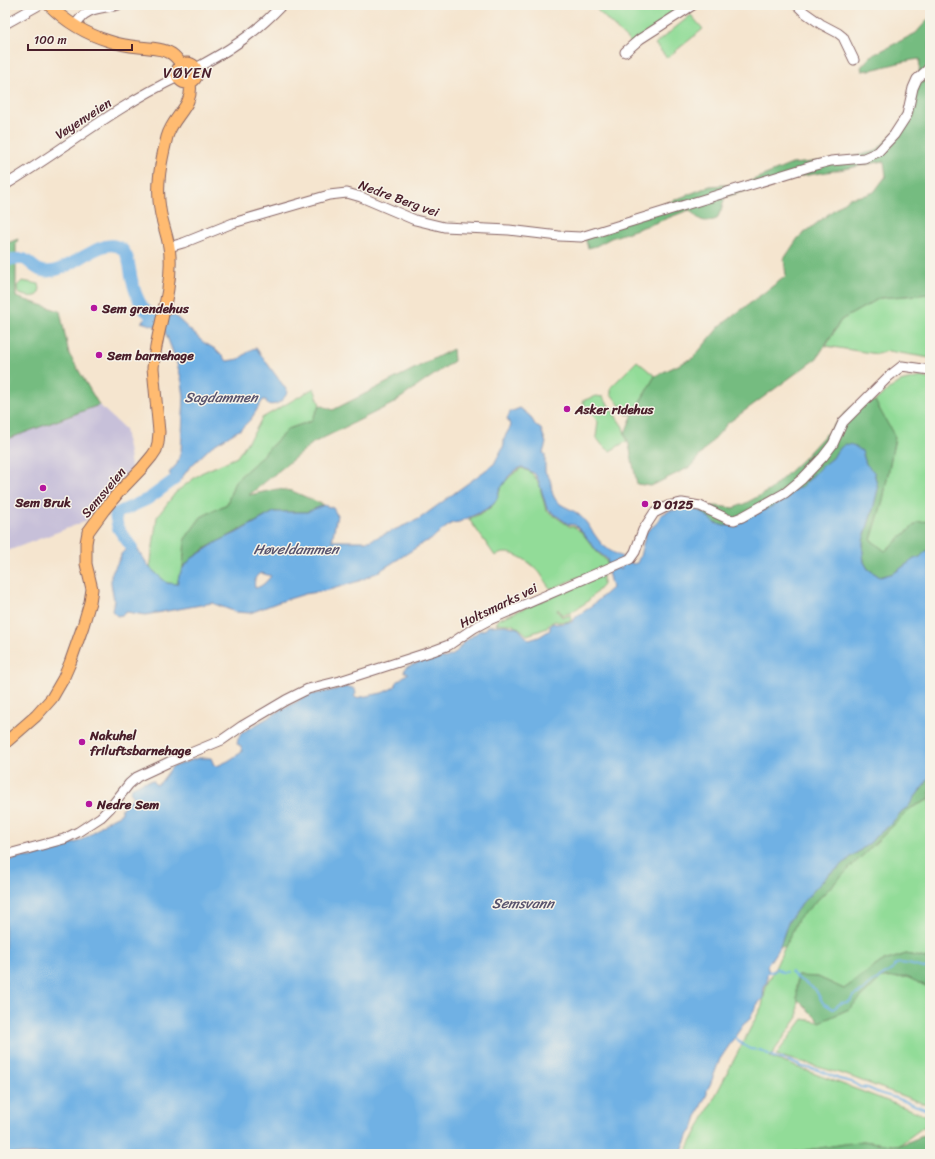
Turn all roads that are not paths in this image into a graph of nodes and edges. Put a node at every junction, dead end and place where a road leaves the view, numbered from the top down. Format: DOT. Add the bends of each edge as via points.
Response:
graph roads {
  1 [pos="39,5"];
  2 [pos="49,5"];
  3 [pos="118,5"];
  4 [pos="282,5"];
  5 [pos="693,5"];
  6 [pos="797,5"];
  7 [pos="5,24"];
  8 [pos="75,26"];
  9 [pos="625,52"];
  10 [pos="854,60"];
  11 [pos="182,65"];
  12 [pos="930,66"];
  13 [pos="196,68"];
  14 [pos="178,77"];
  15 [pos="190,83"];
  16 [pos="5,185"];
  17 [pos="169,247"];
  18 [pos="930,370"];
  19 [pos="5,743"];
  20 [pos="5,855"];
  1 -- 7 [label="street"];
  2 -- 8 [label="main road"];
  3 -- 8 [label="street" via="85,12"];
  4 -- 13 [label="street" via="250,34"];
  5 -- 9 [label="street" via="640,39"];
  6 -- 10 [label="street" via="815,20 843,37"];
  8 -- 11 [label="main road" via="110,42 171,53"];
  11 -- 13 [label="main road" via="191,64"];
  11 -- 14 [label="main road" via="178,70"];
  12 -- 17 [label="street, Nedre Berg vei" via="917,79 907,115 894,135 878,152 864,158 831,161 812,166 581,237 444,227 414,220 361,196 346,193 328,195 233,223"];
  13 -- 15 [label="main road" via="195,80"];
  14 -- 15 [label="main road" via="181,81"];
  14 -- 16 [label="street, Vøyenveien" via="151,90"];
  15 -- 17 [label="main road" via="191,94 188,103 171,126 158,179 160,209"];
  17 -- 19 [label="main road, Semsveien" via="170,267 153,368 158,432 156,450 88,532 86,564 92,589 70,663 52,698"];
  18 -- 20 [label="street, Holtsmarks vei" via="902,366 888,376 843,422 833,444 802,479 785,493 742,517 728,519 700,506 682,503 668,506 654,513 642,530 636,552 630,559 489,620 443,647 308,689 222,740 137,778 116,794 110,808 89,826 64,839 57,838"];
}
